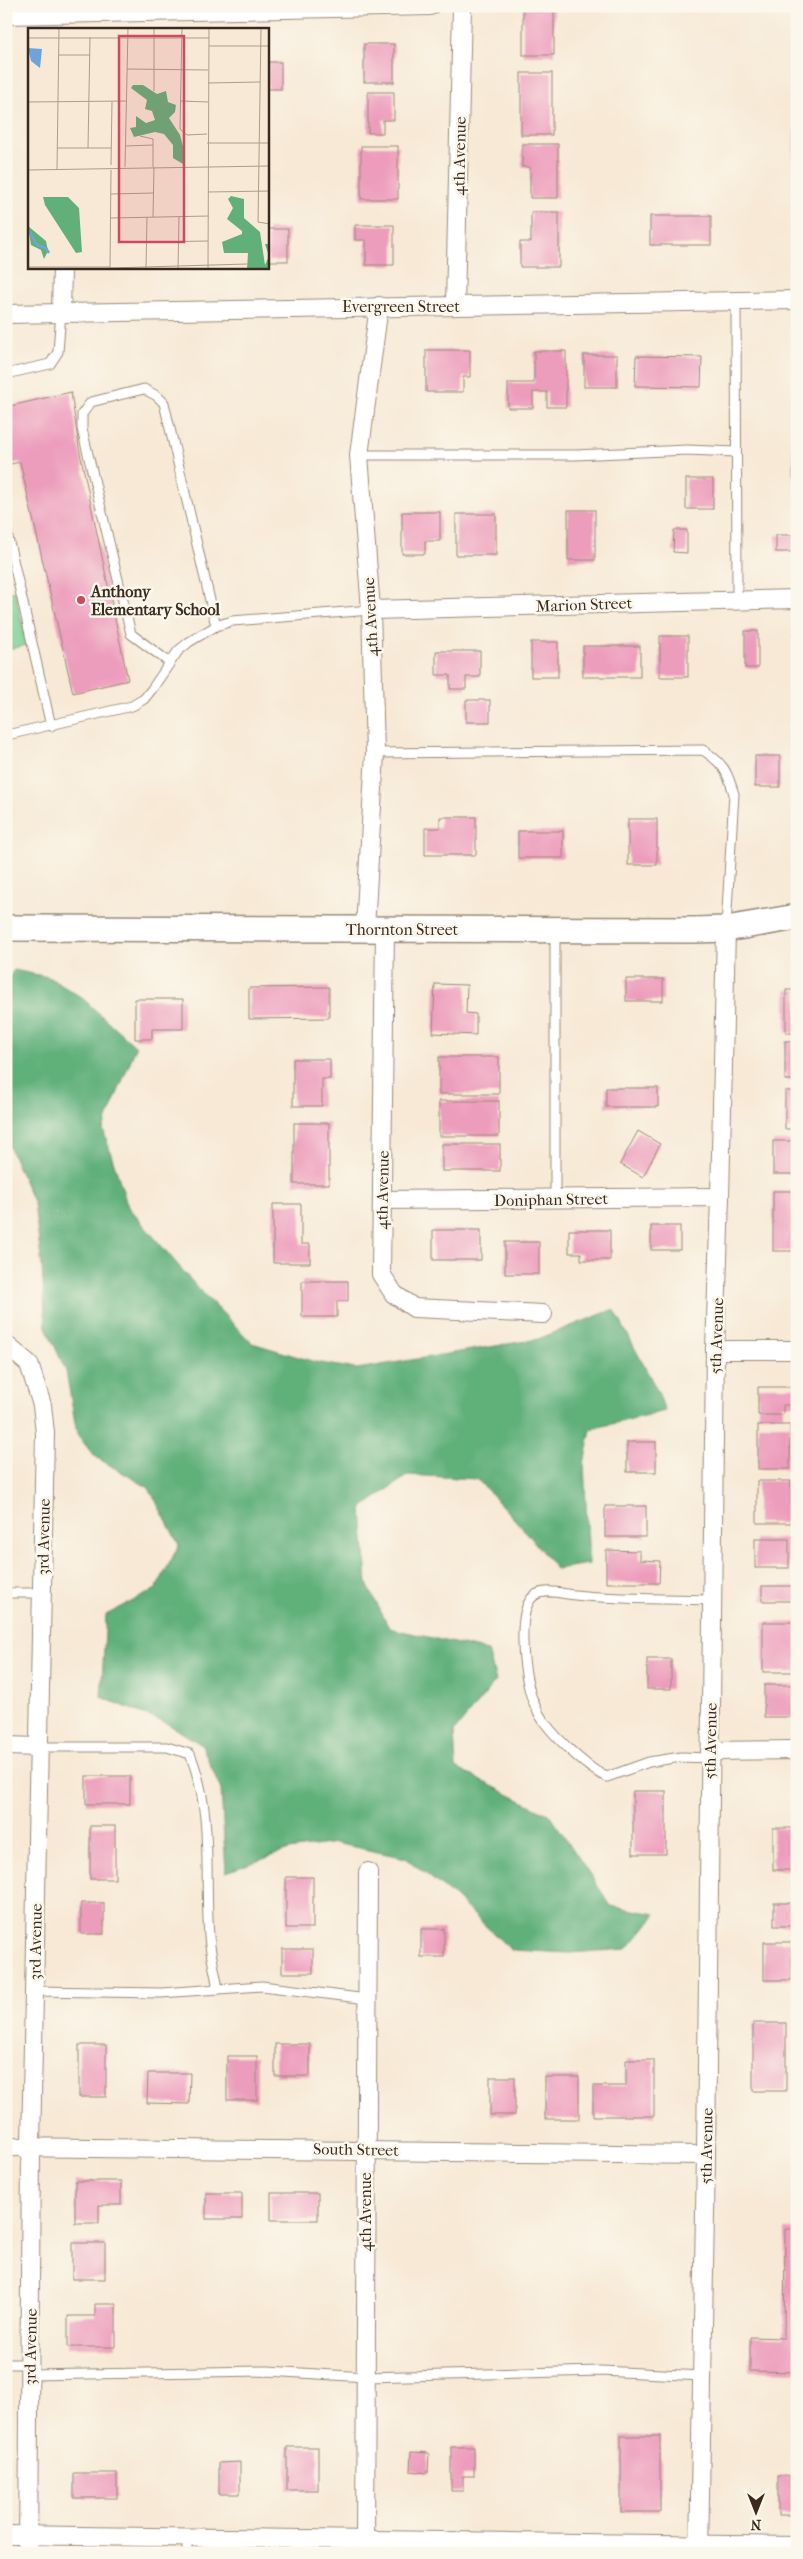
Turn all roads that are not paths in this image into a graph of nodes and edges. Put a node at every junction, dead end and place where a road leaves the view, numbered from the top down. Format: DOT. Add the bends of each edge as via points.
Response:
graph roads {
  1 [pos="430,6"];
  2 [pos="462,6"];
  3 [pos="226,9"];
  4 [pos="6,15"];
  5 [pos="64,17"];
  6 [pos="62,269"];
  7 [pos="797,300"];
  8 [pos="736,302"];
  9 [pos="379,306"];
  10 [pos="456,306"];
  11 [pos="61,312"];
  12 [pos="6,314"];
  13 [pos="6,374"];
  14 [pos="736,452"];
  15 [pos="359,454"];
  16 [pos="6,529"];
  17 [pos="737,599"];
  18 [pos="797,599"];
  19 [pos="371,610"];
  20 [pos="216,626"];
  21 [pos="169,662"];
  22 [pos="51,726"];
  23 [pos="7,734"];
  24 [pos="375,753"];
  25 [pos="797,917"];
  26 [pos="6,928"];
  27 [pos="375,929"];
  28 [pos="555,929"];
  29 [pos="726,929"];
  30 [pos="720,1197"];
  31 [pos="555,1199"];
  32 [pos="382,1200"];
  33 [pos="543,1314"];
  34 [pos="6,1345"];
  35 [pos="714,1350"];
  36 [pos="797,1350"];
  37 [pos="6,1593"];
  38 [pos="41,1593"];
  39 [pos="712,1600"];
  40 [pos="6,1746"];
  41 [pos="38,1747"];
  42 [pos="797,1750"];
  43 [pos="710,1755"];
  44 [pos="368,1872"];
  45 [pos="218,1989"];
  46 [pos="34,1991"];
  47 [pos="367,1999"];
  48 [pos="6,2147"];
  49 [pos="31,2147"];
  50 [pos="365,2149"];
  51 [pos="706,2155"];
  52 [pos="6,2364"];
  53 [pos="29,2369"];
  54 [pos="702,2376"];
  55 [pos="366,2377"];
  56 [pos="6,2535"];
  57 [pos="28,2544"];
  58 [pos="187,2545"];
  59 [pos="365,2546"];
  60 [pos="797,2546"];
  61 [pos="531,2548"];
  62 [pos="699,2549"];
  1 -- 3 [label="street"];
  2 -- 10 [label="street, 4th Avenue"];
  3 -- 5 [label="street"];
  4 -- 5 [label="street"];
  6 -- 11 [label="street"];
  7 -- 8 [label="street, Evergreen Street"];
  8 -- 10 [label="street, Evergreen Street"];
  8 -- 14 [label="lane"];
  9 -- 10 [label="street, Evergreen Street"];
  9 -- 11 [label="street, Evergreen Street"];
  9 -- 15 [label="street, 4th Avenue"];
  11 -- 12 [label="street, Evergreen Street"];
  11 -- 13 [label="lane" via="58,352 50,364"];
  14 -- 15 [label="lane"];
  14 -- 17 [label="lane"];
  15 -- 19 [label="street, 4th Avenue"];
  16 -- 22 [label="lane"];
  17 -- 18 [label="street, Marion Street"];
  17 -- 19 [label="street, Marion Street"];
  19 -- 20 [label="lane" via="232,620"];
  19 -- 24 [label="street, 4th Avenue"];
  20 -- 21 [label="lane" via="189,642"];
  20 -- 21 [label="lane" via="164,403 144,389 91,402 82,414 82,429 131,634"];
  21 -- 22 [label="lane" via="144,699 132,706"];
  22 -- 23 [label="lane"];
  24 -- 27 [label="street, 4th Avenue"];
  24 -- 29 [label="lane" via="703,750 721,762 734,794"];
  25 -- 29 [label="street, Thornton Street"];
  26 -- 27 [label="street, Thornton Street"];
  27 -- 28 [label="street, Thornton Street"];
  27 -- 32 [label="street, 4th Avenue"];
  28 -- 29 [label="street, Thornton Street"];
  28 -- 31 [label="lane"];
  29 -- 30 [label="street, 5th Avenue"];
  30 -- 31 [label="street, Doniphan Street"];
  30 -- 35 [label="street, 5th Avenue"];
  31 -- 32 [label="street, Doniphan Street"];
  32 -- 33 [label="street, 4th Avenue" via="381,1274 394,1294 414,1308"];
  34 -- 38 [label="street, 3rd Avenue" via="29,1364 42,1405 45,1433"];
  35 -- 36 [label="street"];
  35 -- 39 [label="street, 5th Avenue"];
  37 -- 38 [label="lane"];
  38 -- 41 [label="street, 3rd Avenue"];
  39 -- 43 [label="street, 5th Avenue"];
  39 -- 43 [label="lane" via="604,1598 550,1592 536,1594 527,1604 524,1623 524,1662 529,1690 544,1722 596,1773 608,1777 649,1762"];
  40 -- 41 [label="street"];
  41 -- 45 [label="lane" via="148,1746 167,1747 190,1754 199,1775 206,1815 209,1936"];
  41 -- 46 [label="street, 3rd Avenue"];
  42 -- 43 [label="street"];
  43 -- 51 [label="street, 5th Avenue"];
  44 -- 47 [label="street, 4th Avenue"];
  45 -- 46 [label="lane" via="161,1993"];
  45 -- 47 [label="lane" via="262,1986"];
  46 -- 49 [label="street, 3rd Avenue"];
  47 -- 50 [label="street, 4th Avenue"];
  48 -- 49 [label="street, South Street"];
  49 -- 50 [label="street, South Street"];
  49 -- 53 [label="street, 3rd Avenue"];
  50 -- 51 [label="street, South Street"];
  50 -- 55 [label="street, 4th Avenue"];
  51 -- 54 [label="street, 5th Avenue"];
  52 -- 53 [label="lane"];
  53 -- 55 [label="lane" via="268,2371"];
  53 -- 57 [label="street, 3rd Avenue"];
  54 -- 55 [label="lane" via="601,2371"];
  54 -- 62 [label="street, 5th Avenue"];
  55 -- 59 [label="street, 4th Avenue"];
  56 -- 57 [label="street"];
  57 -- 58 [label="street"];
  58 -- 59 [label="street"];
  59 -- 61 [label="street"];
  60 -- 62 [label="street"];
  61 -- 62 [label="street"];
}
